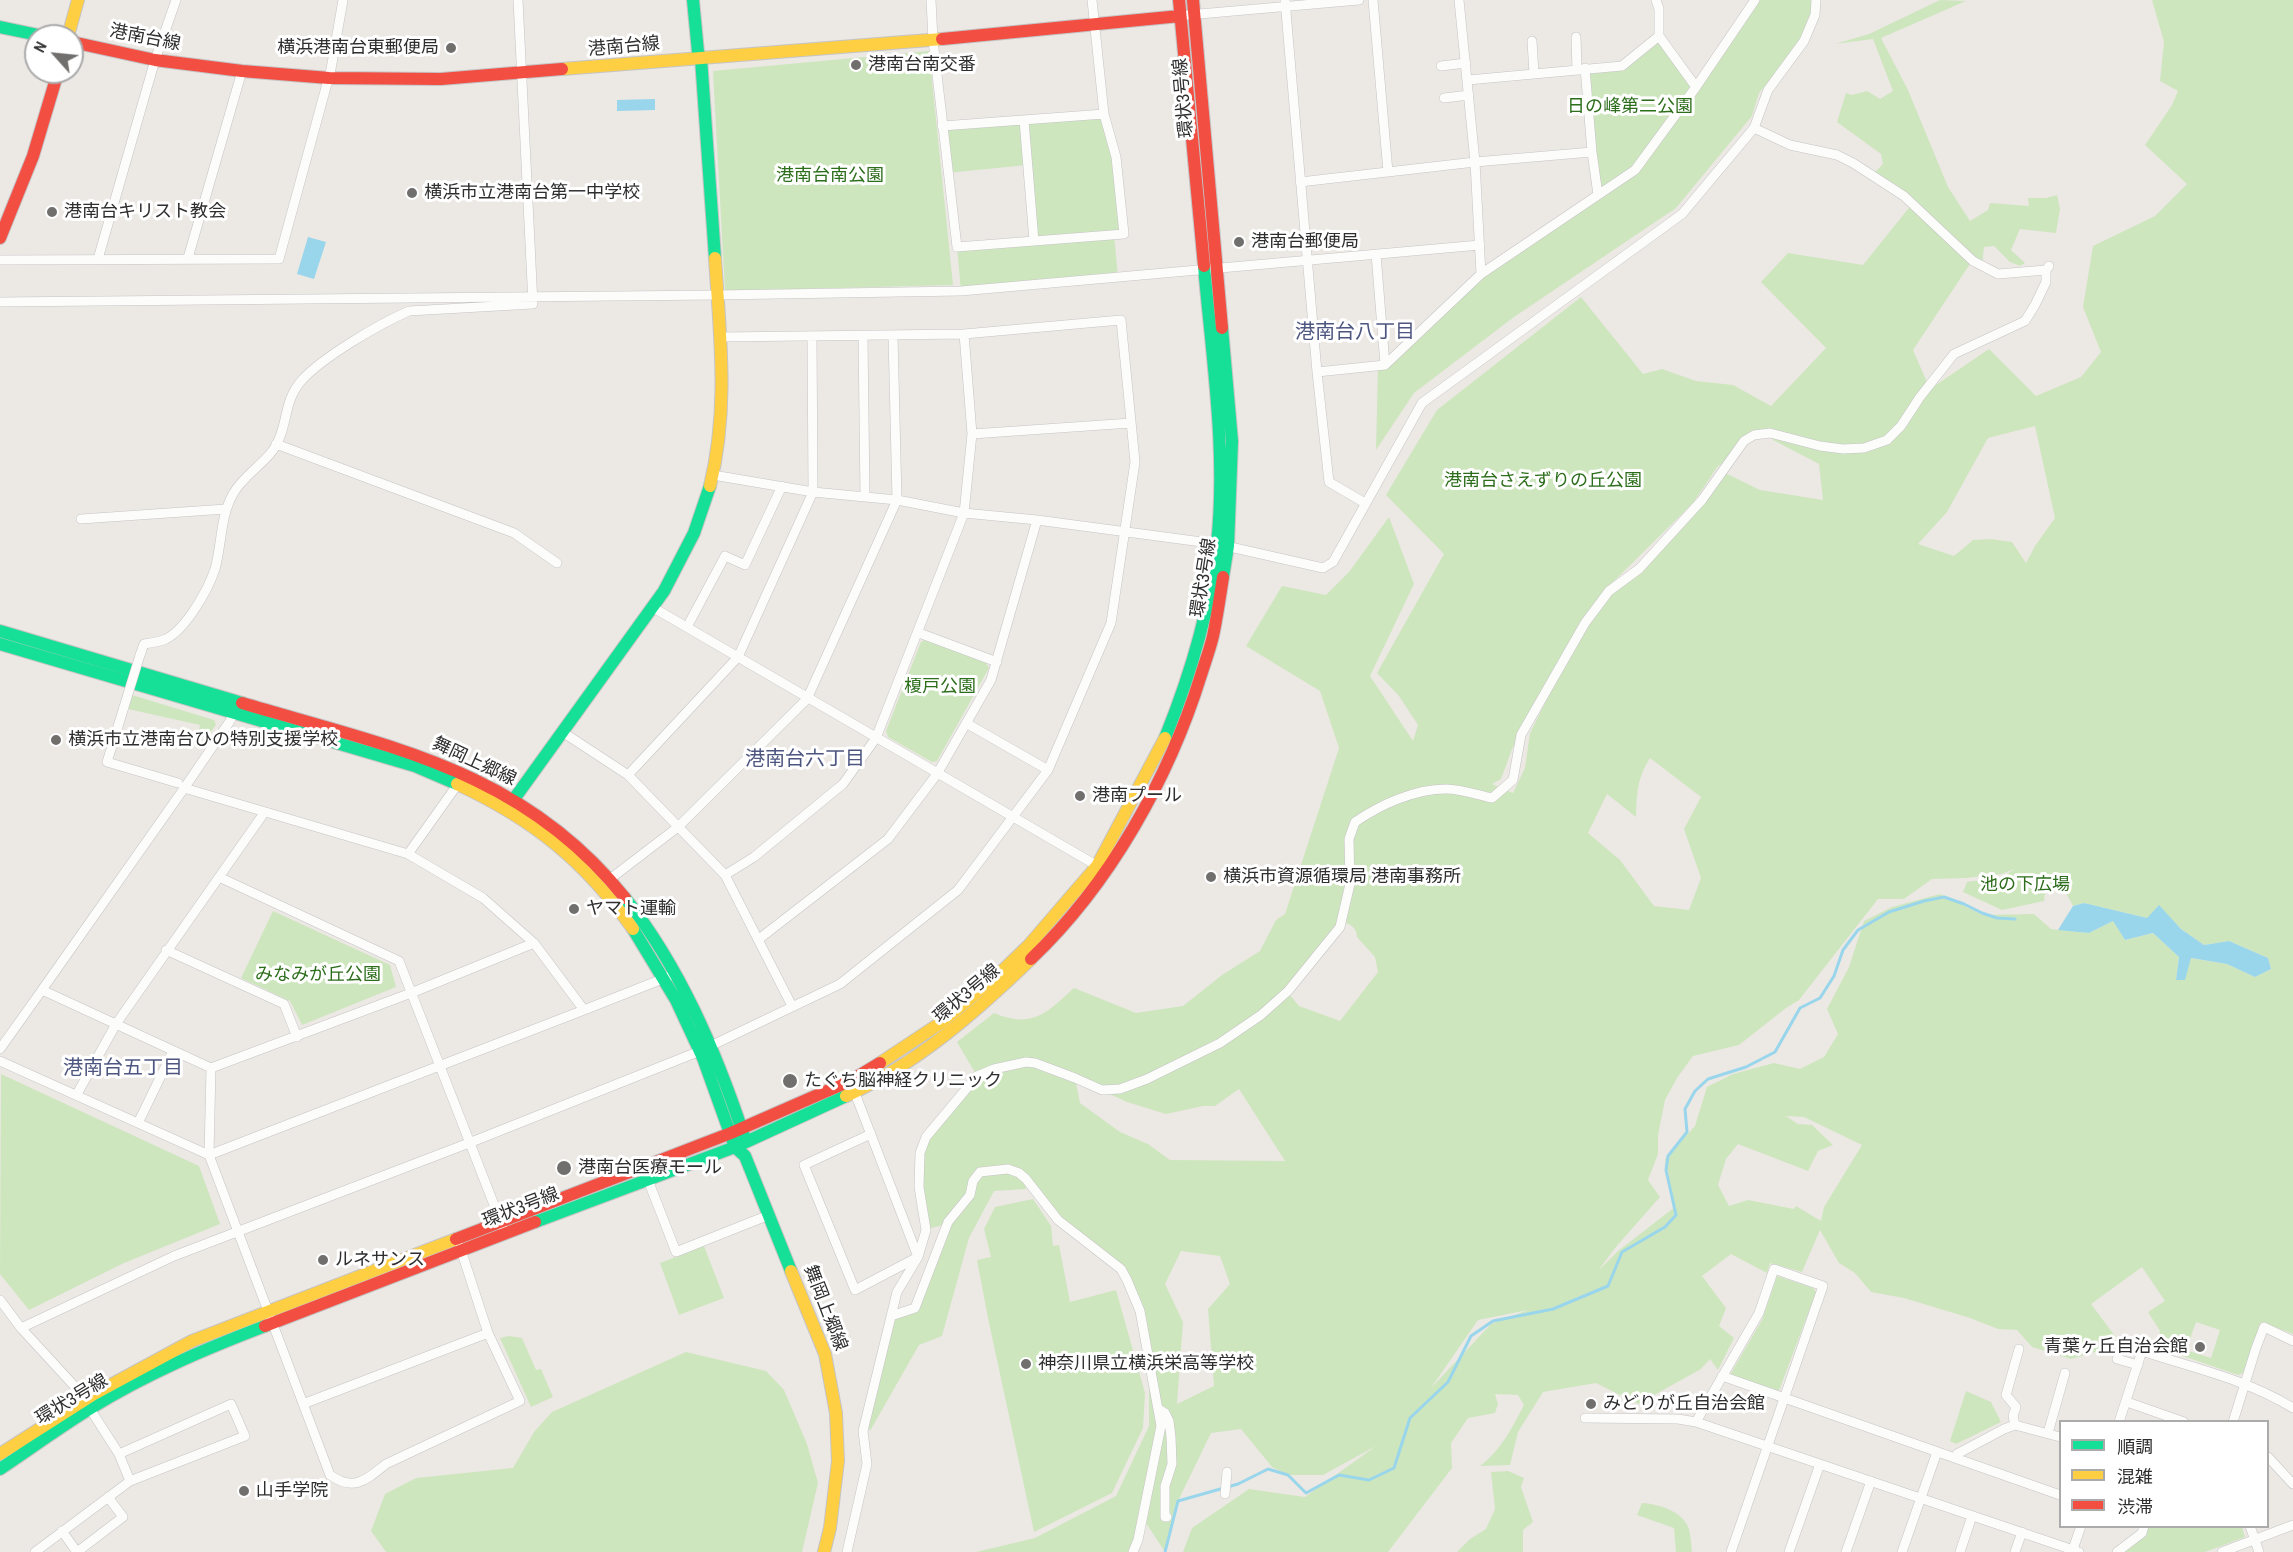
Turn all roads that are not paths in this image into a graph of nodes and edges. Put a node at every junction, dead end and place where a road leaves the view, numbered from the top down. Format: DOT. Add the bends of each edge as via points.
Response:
graph roads {
  1 [pos="78,0"];
  2 [pos="176,0"];
  3 [pos="343,0"];
  4 [pos="518,0"];
  5 [pos="693,0"];
  6 [pos="931,0"];
  7 [pos="1092,0"];
  8 [pos="1179,0"];
  9 [pos="1193,0"];
  10 [pos="1359,0"];
  11 [pos="1373,0"];
  12 [pos="1459,0"];
  13 [pos="1656,0"];
  14 [pos="1755,0"];
  15 [pos="1816,0"];
  16 [pos="1286,3"];
  17 [pos="1195,15"];
  18 [pos="1180,16"];
  19 [pos="71,24"];
  20 [pos="1094,25"];
  21 [pos="0,27"];
  22 [pos="24,32"];
  23 [pos="1659,36"];
  24 [pos="1576,37"];
  25 [pos="933,40"];
  26 [pos="1532,41"];
  27 [pos="84,45"];
  28 [pos="701,58"];
  29 [pos="155,60"];
  30 [pos="1466,63"];
  31 [pos="1442,66"];
  32 [pos="1581,69"];
  33 [pos="242,71"];
  34 [pos="522,74"];
  35 [pos="1534,74"];
  36 [pos="329,78"];
  37 [pos="1468,80"];
  38 [pos="55,84"];
  39 [pos="1696,87"];
  40 [pos="1469,95"];
  41 [pos="1444,98"];
  42 [pos="1104,114"];
  43 [pos="1024,120"];
  44 [pos="942,126"];
  45 [pos="1754,128"];
  46 [pos="1592,153"];
  47 [pos="1475,162"];
  48 [pos="1388,172"];
  49 [pos="1300,182"];
  50 [pos="1598,195"];
  51 [pos="0,238"];
  52 [pos="1034,241"];
  53 [pos="1480,245"];
  54 [pos="1376,254"];
  55 [pos="188,258"];
  56 [pos="98,259"];
  57 [pos="0,260"];
  58 [pos="1307,260"];
  59 [pos="1210,268"];
  60 [pos="1481,274"];
  61 [pos="532,296"];
  62 [pos="718,296"];
  63 [pos="0,302"];
  64 [pos="964,334"];
  65 [pos="893,336"];
  66 [pos="812,337"];
  67 [pos="863,337"];
  68 [pos="721,338"];
  69 [pos="1385,365"];
  70 [pos="1317,372"];
  71 [pos="1131,423"];
  72 [pos="972,434"];
  73 [pos="276,444"];
  74 [pos="713,475"];
  75 [pos="782,486"];
  76 [pos="813,492"];
  77 [pos="865,496"];
  78 [pos="897,500"];
  79 [pos="1365,503"];
  80 [pos="226,509"];
  81 [pos="964,513"];
  82 [pos="81,519"];
  83 [pos="1037,520"];
  84 [pos="1123,533"];
  85 [pos="1223,545"];
  86 [pos="557,563"];
  87 [pos="652,608"];
  88 [pos="687,627"];
  89 [pos="0,631"];
  90 [pos="919,633"];
  91 [pos="0,644"];
  92 [pos="738,657"];
  93 [pos="997,662"];
  94 [pos="807,699"];
  95 [pos="235,708"];
  96 [pos="966,723"];
  97 [pos="564,733"];
  98 [pos="876,738"];
  99 [pos="1048,770"];
  100 [pos="937,774"];
  101 [pos="628,775"];
  102 [pos="461,779"];
  103 [pos="181,786"];
  104 [pos="510,805"];
  105 [pos="264,813"];
  106 [pos="1013,817"];
  107 [pos="678,827"];
  108 [pos="408,854"];
  109 [pos="1101,868"];
  110 [pos="724,875"];
  111 [pos="219,877"];
  112 [pos="610,879"];
  113 [pos="759,939"];
  114 [pos="534,943"];
  115 [pos="166,950"];
  116 [pos="671,975"];
  117 [pos="42,990"];
  118 [pos="411,993"];
  119 [pos="792,1006"];
  120 [pos="584,1010"];
  121 [pos="116,1024"];
  122 [pos="297,1037"];
  123 [pos="0,1049"];
  124 [pos="705,1049"];
  125 [pos="173,1052"];
  126 [pos="0,1061"];
  127 [pos="440,1065"];
  128 [pos="211,1068"];
  129 [pos="852,1080"];
  130 [pos="854,1093"];
  131 [pos="77,1094"];
  132 [pos="138,1123"];
  133 [pos="736,1130"];
  134 [pos="871,1134"];
  135 [pos="469,1143"];
  136 [pos="742,1149"];
  137 [pos="209,1155"];
  138 [pos="648,1180"];
  139 [pos="769,1215"];
  140 [pos="503,1227"];
  141 [pos="238,1230"];
  142 [pos="459,1244"];
  143 [pos="918,1257"];
  144 [pos="0,1300"];
  145 [pos="891,1316"];
  146 [pos="270,1318"];
  147 [pos="21,1328"];
  148 [pos="488,1333"];
  149 [pos="2293,1341"];
  150 [pos="2019,1349"];
  151 [pos="2117,1359"];
  152 [pos="2138,1365"];
  153 [pos="2065,1373"];
  154 [pos="1722,1376"];
  155 [pos="2244,1383"];
  156 [pos="1784,1398"];
  157 [pos="2127,1402"];
  158 [pos="88,1403"];
  159 [pos="303,1404"];
  160 [pos="2293,1408"];
  161 [pos="1158,1409"];
  162 [pos="1585,1418"];
  163 [pos="2120,1420"];
  164 [pos="2178,1420"];
  165 [pos="2234,1420"];
  166 [pos="1696,1422"];
  167 [pos="2015,1425"];
  168 [pos="2048,1433"];
  169 [pos="2059,1436"];
  170 [pos="0,1437"];
  171 [pos="1768,1446"];
  172 [pos="1936,1452"];
  173 [pos="7,1453"];
  174 [pos="118,1454"];
  175 [pos="1955,1458"];
  176 [pos="2269,1458"];
  177 [pos="1820,1464"];
  178 [pos="0,1469"];
  179 [pos="1227,1476"];
  180 [pos="130,1481"];
  181 [pos="1871,1481"];
  182 [pos="2293,1484"];
  183 [pos="1225,1493"];
  184 [pos="2059,1494"];
  185 [pos="108,1497"];
  186 [pos="1921,1497"];
  187 [pos="1972,1516"];
  188 [pos="1167,1517"];
  189 [pos="2293,1525"];
  190 [pos="2081,1528"];
  191 [pos="2144,1528"];
  192 [pos="2250,1528"];
  193 [pos="62,1531"];
  194 [pos="2022,1532"];
  195 [pos="2255,1540"];
  196 [pos="2075,1551"];
  197 [pos="35,1552"];
  198 [pos="77,1552"];
  199 [pos="824,1552"];
  200 [pos="847,1552"];
  201 [pos="1133,1552"];
  202 [pos="1731,1552"];
  203 [pos="1789,1552"];
  204 [pos="1846,1552"];
  205 [pos="1902,1552"];
  206 [pos="1960,1552"];
  207 [pos="2015,1552"];
  208 [pos="2117,1552"];
  209 [pos="2222,1552"];
  210 [pos="2259,1552"];
  1 -- 19 [label="street"];
  2 -- 29 [label="street"];
  3 -- 36 [label="street"];
  4 -- 34 [label="street"];
  5 -- 28 [label="street"];
  6 -- 25 [label="street"];
  7 -- 20 [label="street"];
  8 -- 18 [label="street, 環状3号線"];
  9 -- 17 [label="street, 環状3号線"];
  10 -- 16 [label="street"];
  11 -- 48 [label="street"];
  12 -- 30 [label="street"];
  13 -- 23 [label="street"];
  14 -- 39 [label="street"];
  15 -- 45 [label="street" via="1815,15 1804,41 1768,90"];
  16 -- 17 [label="street"];
  16 -- 49 [label="street"];
  17 -- 18 [label="street"];
  17 -- 59 [label="street, 環状3号線"];
  18 -- 20 [label="street, 港南台線"];
  18 -- 59 [label="street, 環状3号線"];
  20 -- 25 [label="street, 港南台線"];
  20 -- 42 [label="street"];
  21 -- 22 [label="street"];
  23 -- 32 [label="street" via="1622,66"];
  23 -- 39 [label="street"];
  24 -- 32 [label="street"];
  25 -- 28 [label="street, 港南台線"];
  25 -- 44 [label="street"];
  26 -- 35 [label="street"];
  27 -- 29 [label="street, 港南台線"];
  28 -- 34 [label="street, 港南台線"];
  28 -- 62 [label="street"];
  29 -- 33 [label="street, 港南台線"];
  29 -- 56 [label="street"];
  30 -- 31 [label="street"];
  30 -- 37 [label="street"];
  32 -- 35 [label="street"];
  32 -- 46 [label="street"];
  33 -- 36 [label="street, 港南台線"];
  33 -- 55 [label="street"];
  34 -- 36 [label="street, 港南台線" via="441,79"];
  34 -- 61 [label="street"];
  35 -- 37 [label="street"];
  36 -- 55 [label="street" via="279,259"];
  37 -- 40 [label="street"];
  38 -- 51 [label="street" via="35,152"];
  39 -- 50 [label="street" via="1635,170"];
  40 -- 41 [label="street"];
  40 -- 47 [label="street"];
  42 -- 43 [label="street"];
  42 -- 52 [label="street" via="1116,157 1124,234"];
  43 -- 44 [label="street"];
  43 -- 52 [label="street"];
  44 -- 52 [label="street" via="957,248"];
  45 -- 79 [label="street" via="1682,214 1422,403"];
  45 -- 143 [label="street" via="1790,145 1837,155 1854,163 1904,196 1972,261 1998,274 2048,268 2046,282 2025,321 1954,354 1887,440 1864,448 1843,449 1770,433 1744,441 1702,500 1639,569 1609,591 1581,629 1521,735 1514,780 1492,798 1448,789 1430,790 1390,802 1355,822 1349,839 1350,884 1340,927 1290,990 1261,1015 1220,1043 1147,1080 1120,1089 1102,1090 1026,1062 977,1076 926,1137 920,1154 919,1187 926,1230"];
  46 -- 47 [label="street"];
  46 -- 50 [label="street"];
  47 -- 48 [label="street"];
  47 -- 53 [label="street"];
  48 -- 49 [label="street"];
  49 -- 58 [label="street"];
  50 -- 60 [label="street"];
  53 -- 54 [label="street"];
  53 -- 60 [label="street"];
  54 -- 58 [label="street"];
  54 -- 69 [label="street"];
  55 -- 56 [label="street"];
  56 -- 57 [label="street"];
  58 -- 59 [label="street"];
  58 -- 70 [label="street"];
  59 -- 62 [label="street" via="960,291"];
  59 -- 85 [label="street, 環状3号線"];
  60 -- 69 [label="street"];
  61 -- 62 [label="street"];
  61 -- 63 [label="street"];
  61 -- 73 [label="street" via="533,304 420,309 394,317 322,362 301,381 291,397"];
  62 -- 68 [label="street"];
  64 -- 65 [label="street"];
  64 -- 71 [label="street" via="1121,320"];
  64 -- 72 [label="street"];
  65 -- 67 [label="street"];
  65 -- 78 [label="street"];
  66 -- 67 [label="street"];
  66 -- 68 [label="street"];
  66 -- 76 [label="street"];
  67 -- 77 [label="street"];
  68 -- 74 [label="street" via="723,413"];
  69 -- 70 [label="street"];
  70 -- 79 [label="street" via="1329,482"];
  71 -- 72 [label="street"];
  71 -- 84 [label="street" via="1135,462"];
  72 -- 81 [label="street"];
  73 -- 80 [label="street" via="234,492"];
  73 -- 86 [label="street" via="514,533"];
  74 -- 75 [label="street"];
  74 -- 87 [label="street" via="698,523 672,578"];
  75 -- 76 [label="street"];
  75 -- 88 [label="street" via="745,565 725,556"];
  76 -- 77 [label="street"];
  76 -- 92 [label="street"];
  77 -- 78 [label="street"];
  78 -- 81 [label="street"];
  78 -- 94 [label="street"];
  79 -- 85 [label="street" via="1333,562 1323,568"];
  80 -- 82 [label="street"];
  80 -- 103 [label="street, bridge" via="215,569 202,596 185,623 167,638 144,644 107,762"];
  81 -- 83 [label="street"];
  81 -- 90 [label="street"];
  83 -- 84 [label="street"];
  83 -- 93 [label="street"];
  84 -- 85 [label="street"];
  84 -- 99 [label="street" via="1111,623"];
  85 -- 109 [label="street, 環状3号線" via="1188,680 1162,746"];
  87 -- 88 [label="street"];
  87 -- 97 [label="street"];
  88 -- 92 [label="street"];
  89 -- 95 [label="street, 舞岡上郷線"];
  90 -- 93 [label="street"];
  90 -- 98 [label="street"];
  91 -- 95 [label="street, 舞岡上郷線"];
  92 -- 94 [label="street"];
  92 -- 101 [label="street"];
  93 -- 96 [label="street"];
  94 -- 98 [label="street"];
  94 -- 107 [label="street"];
  95 -- 102 [label="street, 舞岡上郷線"];
  95 -- 103 [label="street"];
  96 -- 99 [label="street"];
  96 -- 100 [label="street"];
  97 -- 101 [label="street"];
  97 -- 104 [label="street"];
  98 -- 100 [label="street"];
  98 -- 110 [label="street" via="843,784 754,856"];
  99 -- 106 [label="street"];
  100 -- 106 [label="street"];
  100 -- 113 [label="street" via="888,839"];
  101 -- 107 [label="street"];
  102 -- 104 [label="street, 舞岡上郷線"];
  102 -- 108 [label="street"];
  103 -- 105 [label="street"];
  103 -- 117 [label="street"];
  104 -- 112 [label="street, 舞岡上郷線" via="561,831"];
  104 -- 116 [label="street, 舞岡上郷線" via="602,887"];
  105 -- 108 [label="street"];
  105 -- 111 [label="street"];
  106 -- 109 [label="street"];
  106 -- 119 [label="street" via="958,890 840,984"];
  107 -- 110 [label="street"];
  107 -- 112 [label="street"];
  108 -- 114 [label="street" via="483,898"];
  109 -- 129 [label="street, 環状3号線" via="1029,945 969,1001"];
  109 -- 130 [label="street, 環状3号線" via="1048,943 977,1011 908,1062"];
  110 -- 113 [label="street"];
  111 -- 115 [label="street"];
  111 -- 118 [label="street" via="399,961"];
  112 -- 116 [label="street, 舞岡上郷線" via="646,924"];
  113 -- 119 [label="street"];
  114 -- 118 [label="street"];
  114 -- 120 [label="street"];
  115 -- 121 [label="street"];
  115 -- 122 [label="street" via="284,1004"];
  116 -- 120 [label="street"];
  116 -- 124 [label="street, 舞岡上郷線"];
  117 -- 121 [label="street"];
  117 -- 123 [label="street"];
  118 -- 122 [label="street"];
  118 -- 127 [label="street"];
  119 -- 124 [label="street"];
  120 -- 127 [label="street"];
  121 -- 125 [label="street"];
  121 -- 131 [label="street"];
  122 -- 128 [label="street"];
  124 -- 133 [label="street, 舞岡上郷線"];
  124 -- 135 [label="street"];
  125 -- 128 [label="street"];
  125 -- 132 [label="street"];
  126 -- 131 [label="street"];
  127 -- 135 [label="street"];
  127 -- 137 [label="street"];
  128 -- 137 [label="street"];
  129 -- 130 [label="street"];
  129 -- 133 [label="street, 環状3号線"];
  130 -- 134 [label="street"];
  130 -- 136 [label="street, 環状3号線"];
  131 -- 132 [label="street"];
  132 -- 137 [label="street"];
  133 -- 136 [label="street, 舞岡上郷線"];
  133 -- 140 [label="street, 環状3号線"];
  134 -- 143 [label="street"];
  134 -- 143 [label="street" via="804,1165 855,1290"];
  135 -- 140 [label="street"];
  135 -- 141 [label="street"];
  136 -- 138 [label="street, 環状3号線"];
  136 -- 139 [label="street, 舞岡上郷線"];
  137 -- 141 [label="street"];
  138 -- 139 [label="street" via="676,1252"];
  138 -- 140 [label="street, 環状3号線"];
  139 -- 199 [label="street, 舞岡上郷線" via="825,1354 836,1413 838,1461"];
  140 -- 142 [label="street, 環状3号線"];
  141 -- 146 [label="street"];
  141 -- 147 [label="street"];
  142 -- 146 [label="street, 環状3号線"];
  142 -- 148 [label="street"];
  143 -- 145 [label="street" via="897,1292"];
  144 -- 147 [label="street"];
  145 -- 161 [label="street" via="915,1308 948,1222 970,1195 973,1181 981,1172 1019,1173 1058,1220 1121,1269 1140,1311"];
  145 -- 200 [label="street" via="863,1431 867,1464"];
  146 -- 158 [label="street, 環状3号線" via="192,1341 135,1368"];
  146 -- 159 [label="street"];
  147 -- 158 [label="street"];
  148 -- 159 [label="street"];
  148 -- 159 [label="street" via="520,1401 386,1464 360,1482 352,1485 330,1475"];
  149 -- 155 [label="street" via="2264,1327"];
  150 -- 167 [label="street" via="2006,1395 2016,1407"];
  151 -- 152 [label="street"];
  152 -- 155 [label="street" via="2142,1351"];
  152 -- 157 [label="street"];
  153 -- 168 [label="street"];
  154 -- 156 [label="street"];
  154 -- 156 [label="street" via="1759,1313 1774,1269 1823,1286"];
  154 -- 166 [label="street"];
  155 -- 160 [label="street"];
  155 -- 165 [label="street"];
  156 -- 171 [label="street"];
  156 -- 172 [label="street"];
  157 -- 163 [label="street"];
  157 -- 164 [label="street"];
  158 -- 173 [label="street, 環状3号線"];
  158 -- 174 [label="street"];
  161 -- 188 [label="street" via="1169,1421 1171,1437 1172,1464 1165,1486"];
  161 -- 201 [label="street" via="1158,1446"];
  162 -- 166 [label="street"];
  166 -- 171 [label="street"];
  167 -- 168 [label="street"];
  167 -- 175 [label="street"];
  168 -- 169 [label="street"];
  170 -- 173 [label="street"];
  171 -- 177 [label="street"];
  171 -- 202 [label="street"];
  172 -- 175 [label="street"];
  172 -- 186 [label="street"];
  173 -- 178 [label="street, 環状3号線"];
  174 -- 180 [label="street"];
  174 -- 180 [label="street" via="231,1404 245,1436"];
  175 -- 184 [label="street"];
  176 -- 182 [label="street"];
  177 -- 181 [label="street"];
  177 -- 203 [label="street"];
  179 -- 183 [label="street"];
  180 -- 185 [label="street"];
  181 -- 186 [label="street"];
  181 -- 204 [label="street"];
  185 -- 193 [label="street"];
  185 -- 198 [label="street" via="123,1517"];
  186 -- 187 [label="street"];
  186 -- 205 [label="street"];
  187 -- 194 [label="street"];
  187 -- 206 [label="street"];
  189 -- 195 [label="street"];
  190 -- 196 [label="street"];
  191 -- 208 [label="street"];
  192 -- 195 [label="street"];
  193 -- 197 [label="street"];
  193 -- 198 [label="street"];
  194 -- 196 [label="street"];
  194 -- 207 [label="street"];
  195 -- 209 [label="street"];
  195 -- 210 [label="street"];
}
